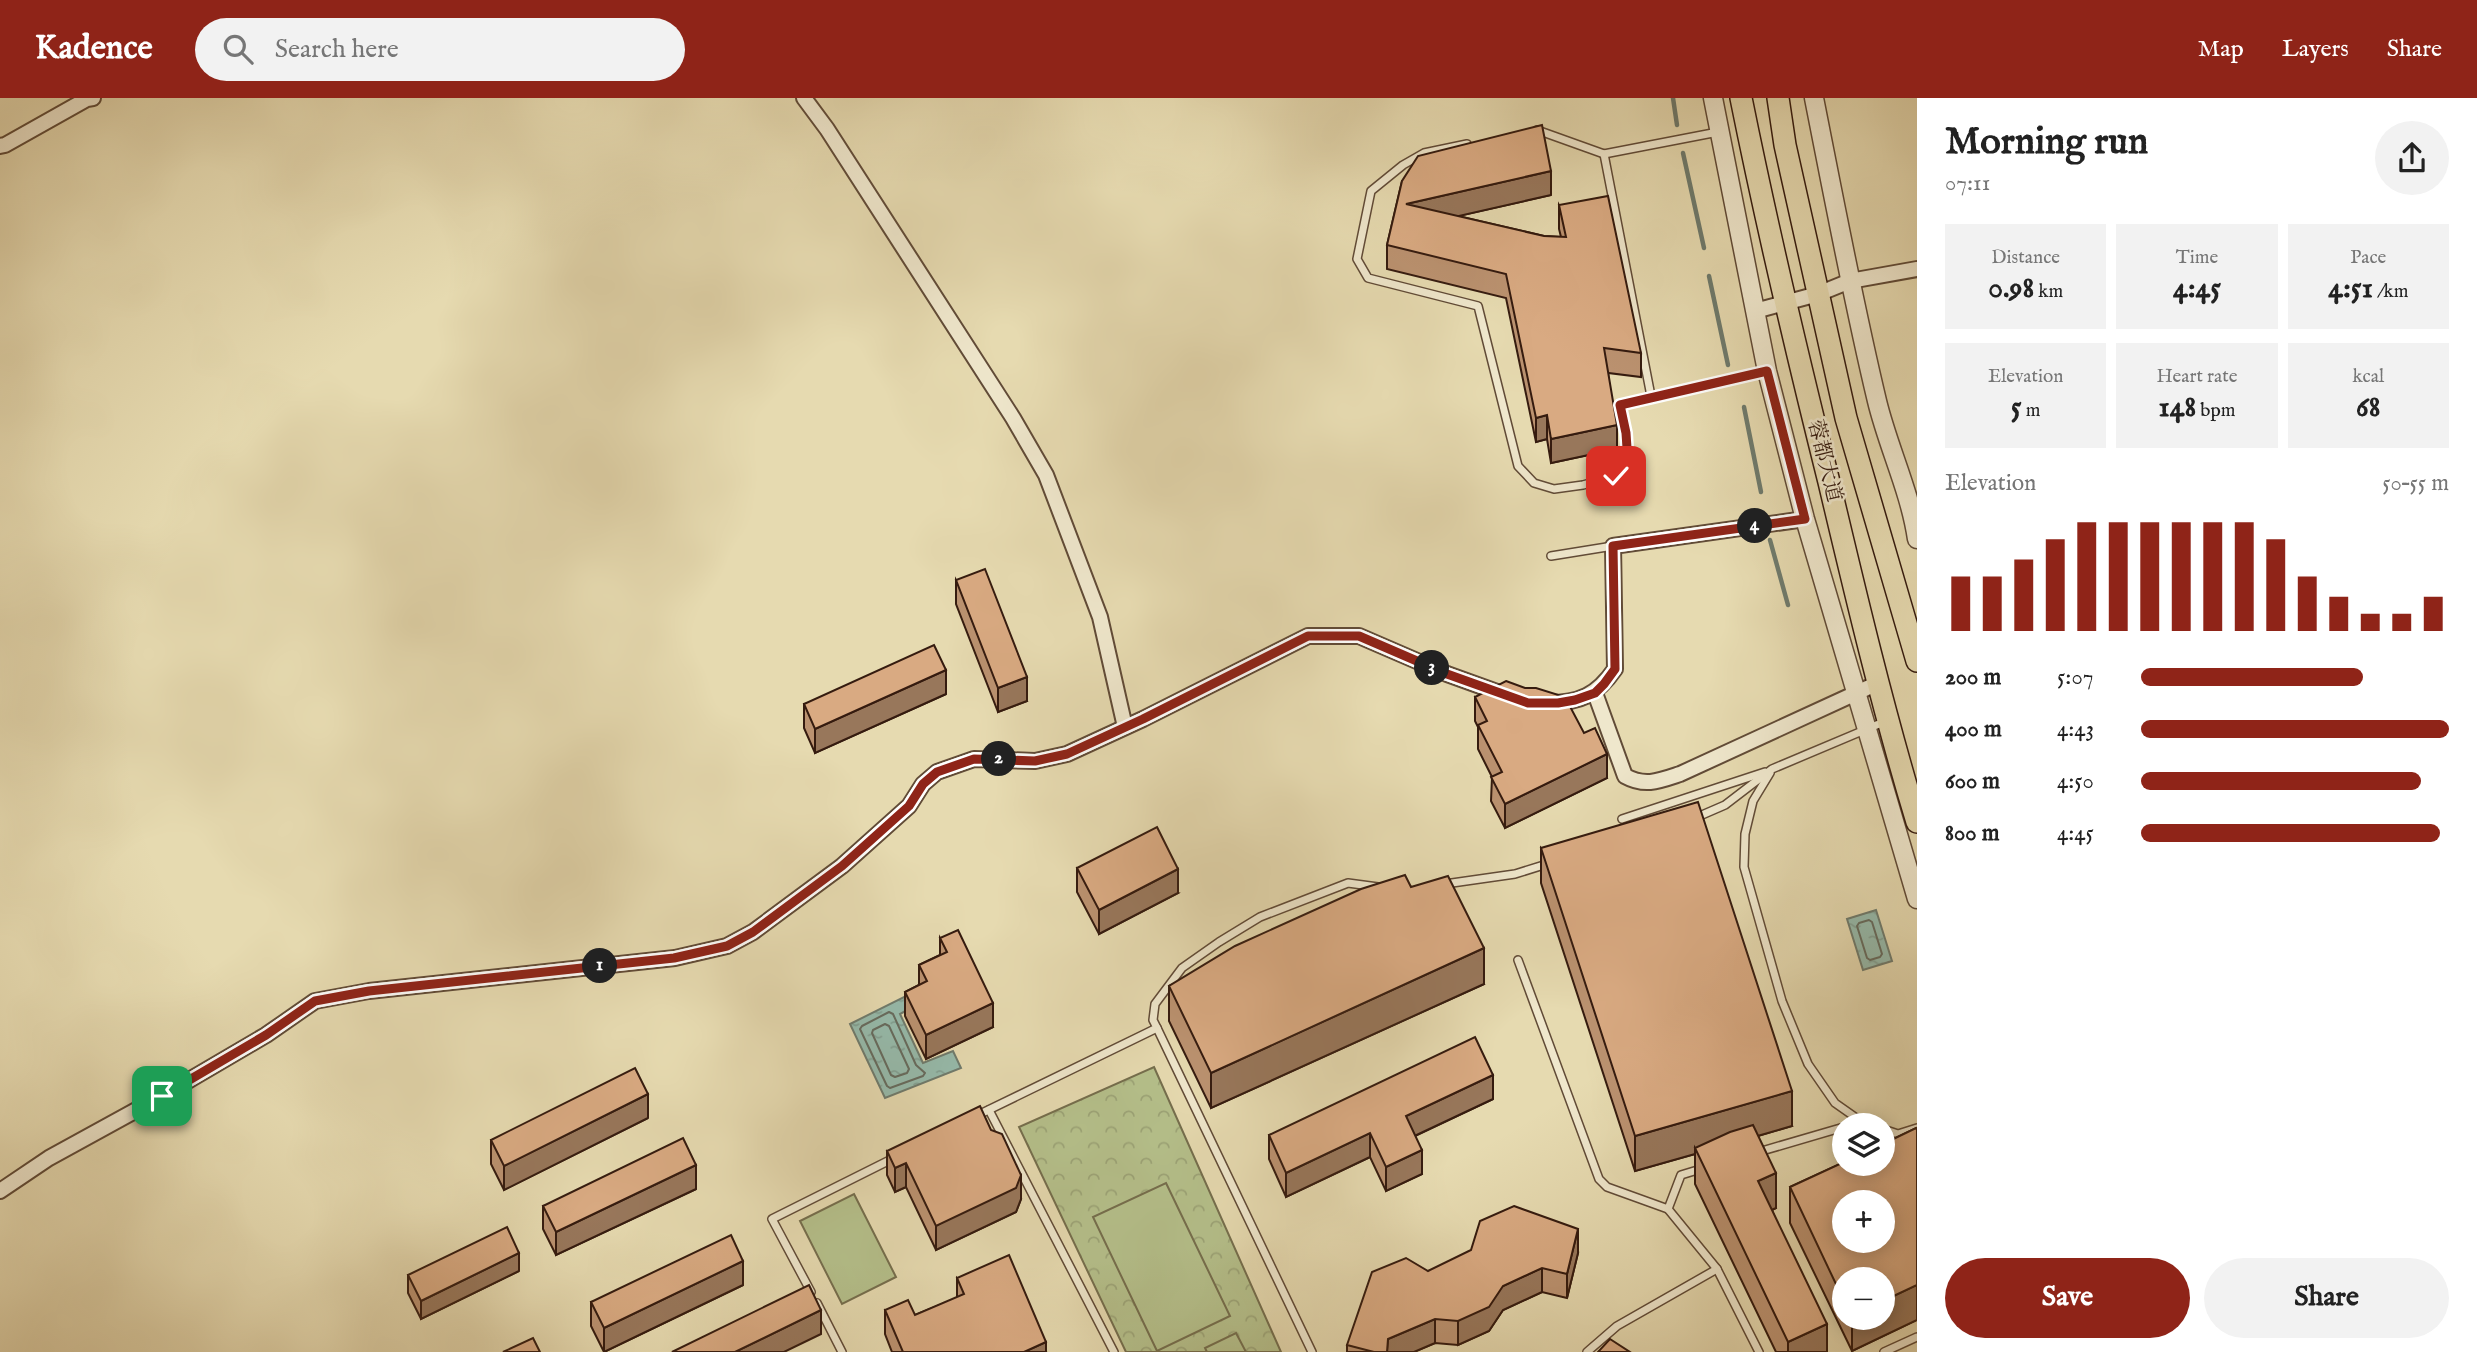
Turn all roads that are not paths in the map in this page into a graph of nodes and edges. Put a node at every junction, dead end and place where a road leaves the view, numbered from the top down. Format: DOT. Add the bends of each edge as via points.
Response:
graph roads {
  1 [pos="93,98"];
  2 [pos="804,98"];
  3 [pos="1713,98"];
  4 [pos="1741,98"];
  5 [pos="1777,98"];
  6 [pos="1814,98"];
  7 [pos="1719,132"];
  8 [pos="1524,133"];
  9 [pos="1474,143"];
  10 [pos="0,146"];
  11 [pos="1604,154"];
  12 [pos="1917,269"];
  13 [pos="1850,281"];
  14 [pos="1818,294"];
  15 [pos="1785,304"];
  16 [pos="1755,311"];
  17 [pos="1767,371"];
  18 [pos="1651,396"];
  19 [pos="1805,519"];
  20 [pos="1917,539"];
  21 [pos="1613,546"];
  22 [pos="1551,556"];
  23 [pos="1917,661"];
  24 [pos="1878,683"];
  25 [pos="1857,691"];
  26 [pos="1595,693"];
  27 [pos="1877,725"];
  28 [pos="1125,727"];
  29 [pos="1772,769"];
  30 [pos="1622,819"];
  31 [pos="1917,822"];
  32 [pos="1685,823"];
  33 [pos="1554,862"];
  34 [pos="1441,885"];
  35 [pos="1392,889"];
  36 [pos="1917,899"];
  37 [pos="1518,960"];
  38 [pos="1167,999"];
  39 [pos="1155,1004"];
  40 [pos="1157,1028"];
  41 [pos="989,1110"];
  42 [pos="1850,1113"];
  43 [pos="965,1122"];
  44 [pos="1917,1128"];
  45 [pos="1832,1131"];
  46 [pos="1895,1133"];
  47 [pos="905,1152"];
  48 [pos="1744,1157"];
  49 [pos="1718,1164"];
  50 [pos="0,1191"];
  51 [pos="1668,1209"];
  52 [pos="1717,1269"];
  53 [pos="1917,1337"];
  54 [pos="842,1352"];
  55 [pos="1114,1352"];
  56 [pos="1312,1352"];
  57 [pos="1587,1352"];
  58 [pos="1759,1352"];
  59 [pos="1884,1352"];
  1 -- 10 [label="street"];
  2 -- 28 [label="street" via="1046,475 1100,617"];
  3 -- 7 [label="street"];
  4 -- 15 [label="main road, 蓉都大道"];
  5 -- 14 [label="main road, 蓉都大道"];
  6 -- 13 [label="street"];
  7 -- 11 [label="lane"];
  7 -- 16 [label="street"];
  8 -- 11 [label="lane" via="1537,130"];
  9 -- 18 [label="lane" via="1424,153 1371,191 1357,259 1368,278 1478,306 1518,466 1534,483 1554,489 1616,476 1628,463 1620,405"];
  11 -- 18 [label="lane"];
  12 -- 13 [label="street"];
  13 -- 14 [label="street"];
  13 -- 20 [label="street" via="1877,404"];
  14 -- 15 [label="street"];
  14 -- 23 [label="main road, 蓉都大道" via="1846,418"];
  15 -- 16 [label="street"];
  15 -- 24 [label="main road, 蓉都大道"];
  16 -- 17 [label="street"];
  17 -- 18 [label="lane"];
  17 -- 19 [label="street"];
  19 -- 21 [label="street"];
  19 -- 25 [label="street"];
  21 -- 22 [label="lane"];
  21 -- 26 [label="street" via="1615,669"];
  24 -- 25 [label="street"];
  24 -- 27 [label="main road, 蓉都大道"];
  25 -- 26 [label="street" via="1653,783 1625,776"];
  25 -- 27 [label="street"];
  26 -- 28 [label="street" via="1558,703 1523,701 1359,636 1308,636"];
  27 -- 29 [label="lane"];
  27 -- 31 [label="main road, 蓉都大道"];
  27 -- 36 [label="street"];
  28 -- 50 [label="street" via="1067,754 1035,761 974,759 937,772 909,806 842,866 727,946 674,958 369,991 315,1001 266,1035 48,1158"];
  29 -- 30 [label="lane"];
  29 -- 32 [label="lane" via="1725,804"];
  29 -- 42 [label="lane" via="1753,801 1744,867 1782,1001 1808,1064 1835,1103"];
  33 -- 34 [label="lane" via="1515,874"];
  35 -- 39 [label="lane" via="1348,883 1259,917 1182,968"];
  37 -- 51 [label="lane" via="1599,1179 1607,1187"];
  38 -- 39 [label="lane"];
  39 -- 40 [label="lane"];
  40 -- 41 [label="lane"];
  40 -- 56 [label="lane"];
  41 -- 43 [label="lane"];
  41 -- 55 [label="lane"];
  44 -- 46 [label="lane"];
  45 -- 48 [label="lane"];
  47 -- 54 [label="lane" via="772,1219"];
  49 -- 51 [label="lane" via="1681,1175"];
  51 -- 52 [label="lane"];
  52 -- 57 [label="lane" via="1617,1326"];
  52 -- 58 [label="lane"];
  53 -- 59 [label="lane"];
}
